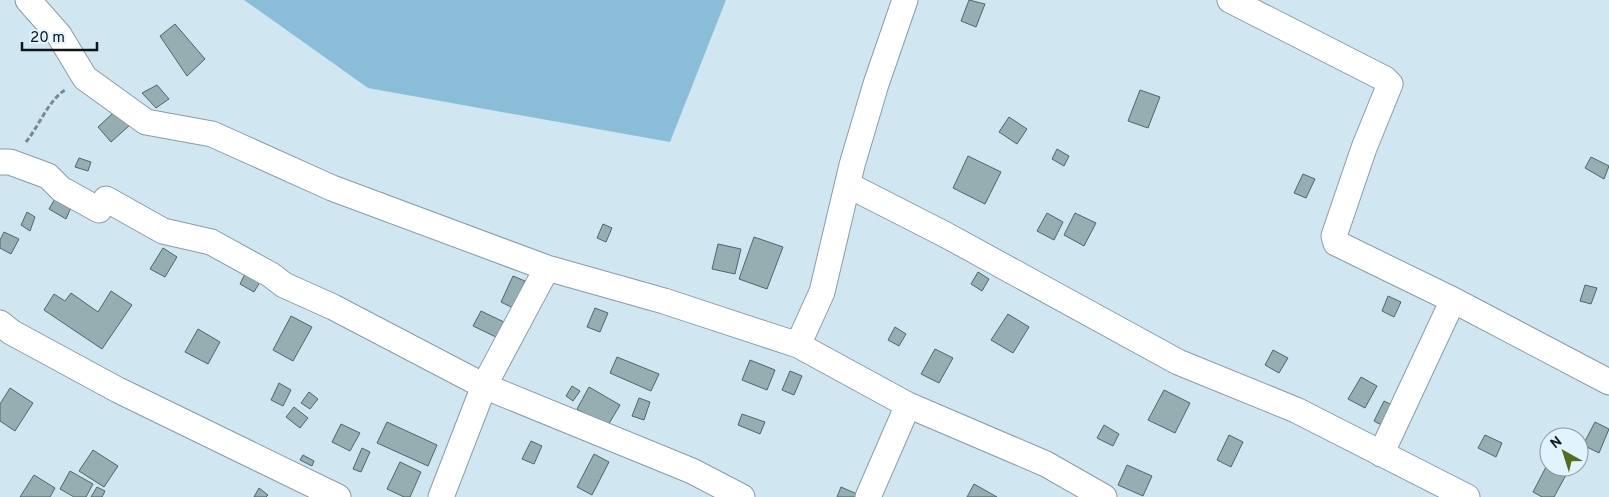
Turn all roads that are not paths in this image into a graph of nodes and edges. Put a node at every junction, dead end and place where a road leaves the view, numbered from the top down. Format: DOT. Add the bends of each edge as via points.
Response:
graph roads {
  1 [pos="28,0"];
  2 [pos="906,0"];
  3 [pos="1230,0"];
  4 [pos="5,162"];
  5 [pos="848,185"];
  6 [pos="547,268"];
  7 [pos="1453,300"];
  8 [pos="4,328"];
  9 [pos="798,344"];
  10 [pos="1609,382"];
  11 [pos="484,386"];
  12 [pos="908,405"];
  13 [pos="1381,454"];
  14 [pos="338,497"];
  15 [pos="441,497"];
  16 [pos="742,497"];
  17 [pos="868,497"];
  18 [pos="1104,497"];
  19 [pos="1467,497"];
  1 -- 6 [label="street" via="59,36 85,78 146,122 212,134 332,188"];
  2 -- 5 [label="street" via="876,84"];
  3 -- 7 [label="street" via="1390,84 1334,236 1336,243"];
  4 -- 11 [label="street" via="48,176 61,190 99,210 106,200 163,230 211,242 284,285"];
  5 -- 9 [label="street" via="822,292"];
  5 -- 13 [label="street" via="946,234 1178,362 1296,410"];
  6 -- 9 [label="street"];
  6 -- 11 [label="street"];
  7 -- 10 [label="street"];
  7 -- 13 [label="street"];
  8 -- 14 [label="street" via="118,390"];
  9 -- 12 [label="street"];
  11 -- 15 [label="street"];
  11 -- 16 [label="street" via="692,471"];
  12 -- 17 [label="street"];
  12 -- 18 [label="street" via="1046,464"];
  13 -- 19 [label="street"];
}
